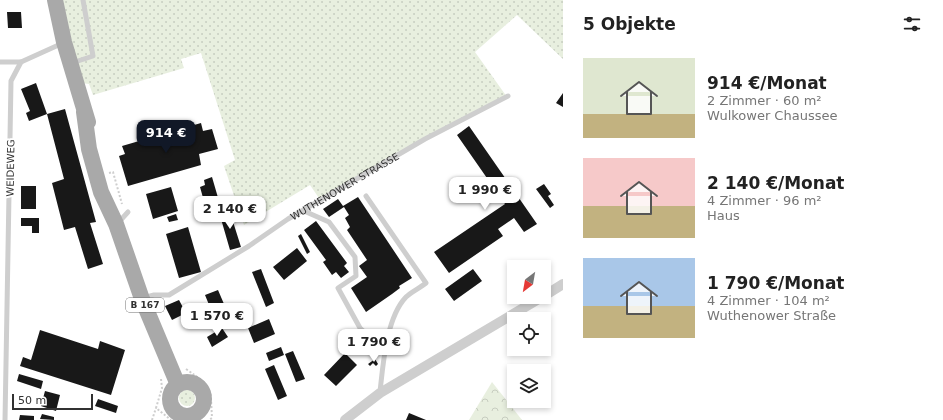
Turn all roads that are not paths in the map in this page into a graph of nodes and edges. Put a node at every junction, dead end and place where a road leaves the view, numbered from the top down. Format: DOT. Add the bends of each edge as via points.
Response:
graph roads {
  1 [pos="55,0"];
  2 [pos="83,0"];
  3 [pos="64,42"];
  4 [pos="0,62"];
  5 [pos="21,62"];
  6 [pos="70,63"];
  7 [pos="508,96"];
  8 [pos="366,196"];
  9 [pos="304,211"];
  10 [pos="128,212"];
  11 [pos="116,224"];
  12 [pos="563,284"];
  13 [pos="551,291"];
  14 [pos="142,299"];
  15 [pos="530,304"];
  16 [pos="386,352"];
  17 [pos="173,381"];
  18 [pos="380,393"];
  19 [pos="170,417"];
  20 [pos="206,418"];
  21 [pos="5,420"];
  22 [pos="345,420"];
  1 -- 3 [label="main road, B 167"];
  2 -- 6 [label="lane" via="93,56"];
  3 -- 5 [label="lane"];
  3 -- 6 [label="main road, B 167"];
  4 -- 5 [label="lane"];
  5 -- 21 [label="lane, WEIDEWEG" via="11,81"];
  6 -- 11 [label="main road, B 167" via="95,141"];
  7 -- 9 [label="lane, WUTHENOWER STRASSE" via="425,139"];
  8 -- 16 [label="lane" via="426,283 406,297 395,317"];
  9 -- 14 [label="lane, WUTHENOWER STRASSE" via="169,295 154,295"];
  9 -- 16 [label="lane" via="329,222 355,257 356,276 338,288 360,328"];
  10 -- 11 [label="lane"];
  11 -- 14 [label="main road, B 167"];
  12 -- 13 [label="street"];
  14 -- 17 [label="main road, B 167"];
  15 -- 18 [label="street"];
  16 -- 18 [label="lane"];
  17 -- 19 [label="main road"];
  17 -- 20 [label="main road" via="189,382 202,390"];
  18 -- 22 [label="street"];
  19 -- 20 [label="main road"];
}
